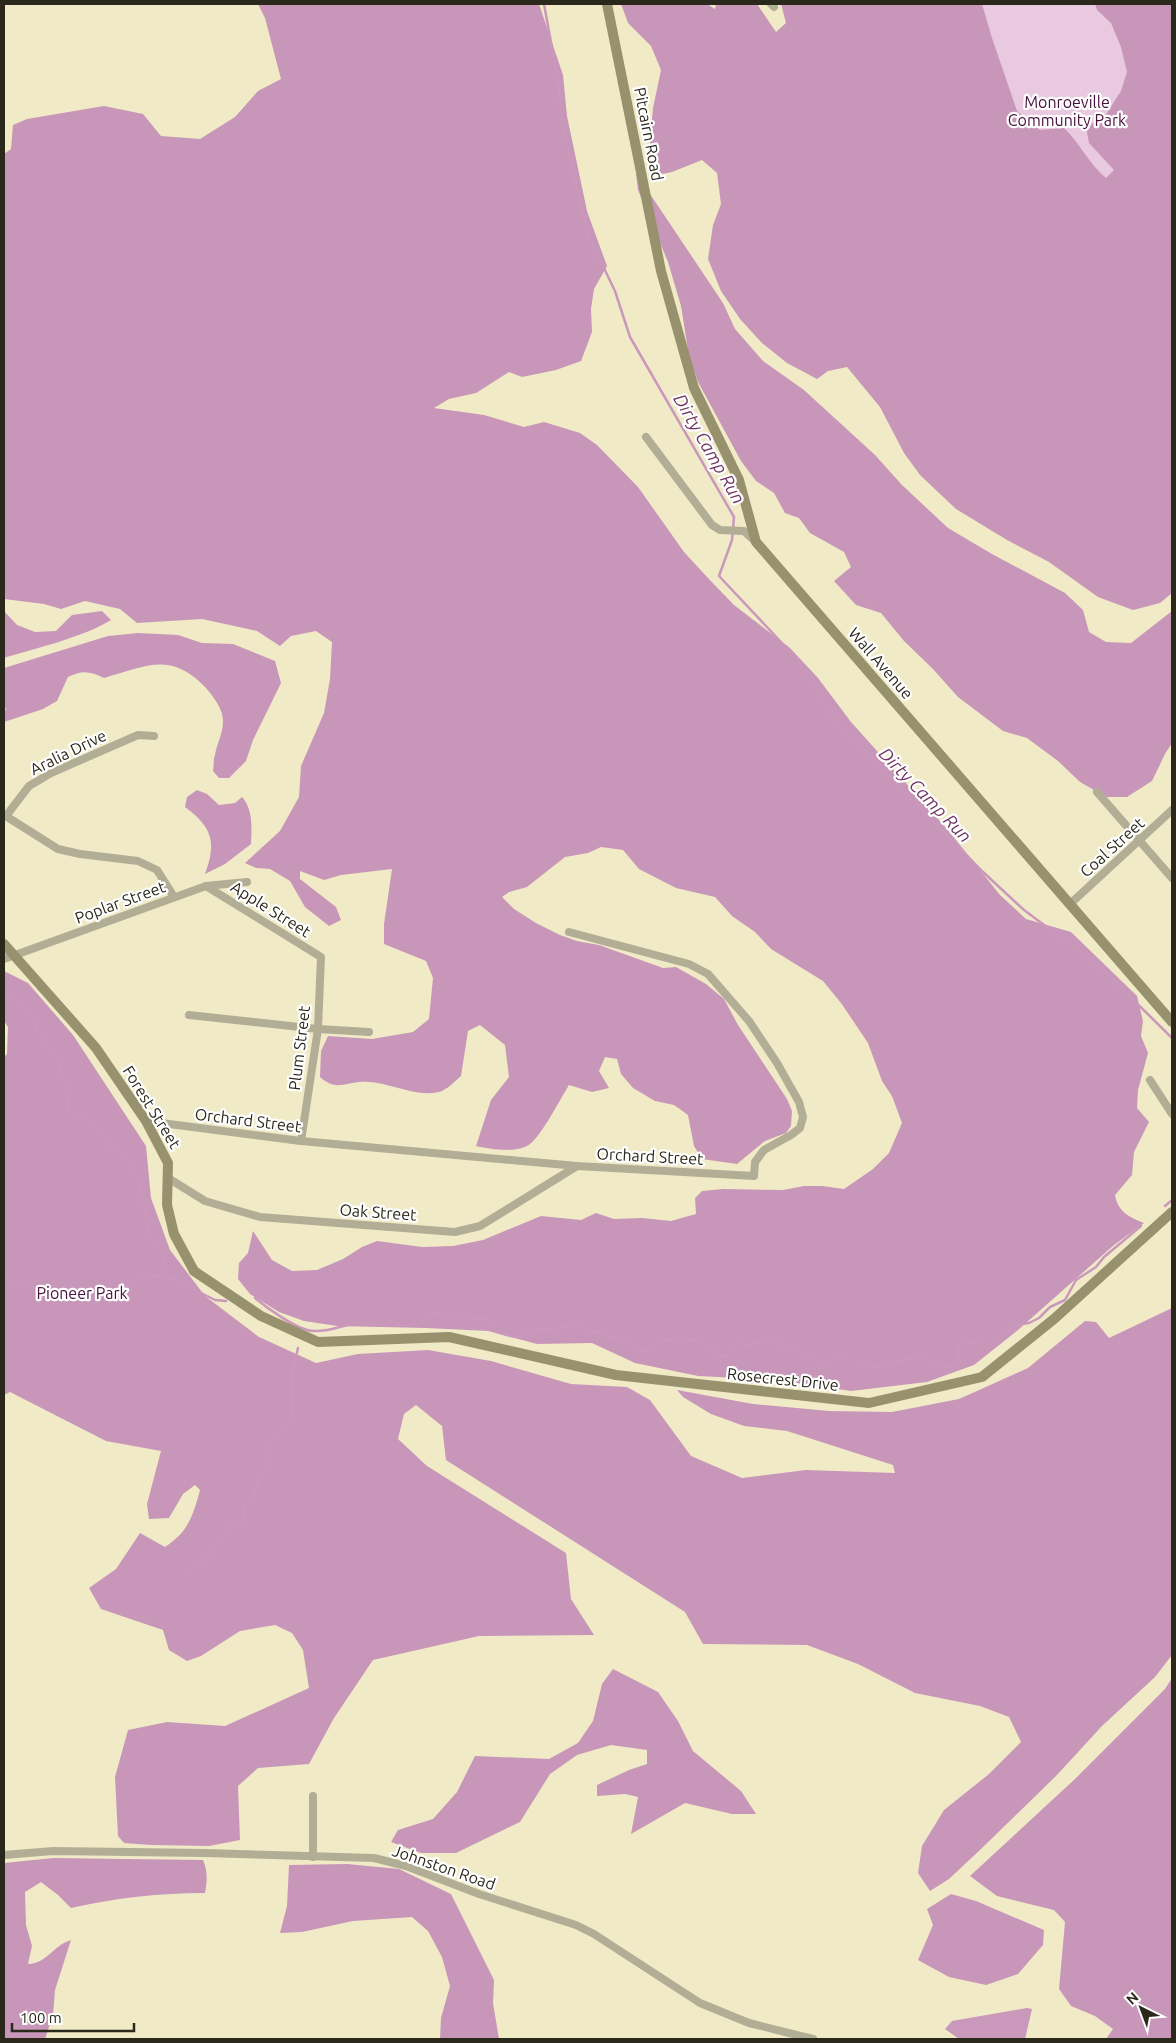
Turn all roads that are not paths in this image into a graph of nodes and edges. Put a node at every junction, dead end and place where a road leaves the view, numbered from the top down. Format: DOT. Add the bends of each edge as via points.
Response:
graph roads {
  1 [pos="607,4"];
  2 [pos="662,271"];
  3 [pos="646,437"];
  4 [pos="756,542"];
  5 [pos="154,736"];
  6 [pos="1097,792"];
  7 [pos="1172,810"];
  8 [pos="5,816"];
  9 [pos="1140,840"];
  10 [pos="1172,878"];
  11 [pos="247,882"];
  12 [pos="206,886"];
  13 [pos="174,897"];
  14 [pos="1070,904"];
  15 [pos="569,932"];
  16 [pos="4,944"];
  17 [pos="15,955"];
  18 [pos="321,957"];
  19 [pos="4,959"];
  20 [pos="189,1015"];
  21 [pos="1172,1022"];
  22 [pos="318,1029"];
  23 [pos="368,1032"];
  24 [pos="1150,1080"];
  25 [pos="1172,1114"];
  26 [pos="146,1121"];
  27 [pos="301,1141"];
  28 [pos="577,1166"];
  29 [pos="168,1178"];
  30 [pos="1172,1212"];
  31 [pos="387,1338"];
  32 [pos="313,1796"];
  33 [pos="4,1855"];
  34 [pos="312,1857"];
  35 [pos="813,2039"];
  1 -- 2 [label="street, Pitcairn Road"];
  2 -- 4 [label="street, Wall Avenue" via="694,388 738,480"];
  3 -- 4 [label="street" via="712,525 720,530 744,531"];
  4 -- 14 [label="street, Wall Avenue"];
  5 -- 8 [label="street, Aralia Drive" via="138,734 51,773 28,786"];
  6 -- 9 [label="street"];
  7 -- 9 [label="street, Coal Street"];
  8 -- 13 [label="street" via="58,849 138,861 157,870"];
  9 -- 10 [label="street"];
  9 -- 14 [label="street, Coal Street"];
  11 -- 12 [label="street, Poplar Street"];
  12 -- 13 [label="street, Poplar Street"];
  12 -- 18 [label="street, Apple Street"];
  13 -- 17 [label="street, Poplar Street"];
  14 -- 21 [label="street, Wall Avenue"];
  15 -- 28 [label="street, Orchard Street" via="689,964 708,974 749,1021 773,1056 799,1102 803,1117 800,1128 791,1136 764,1150 755,1162 754,1176"];
  16 -- 17 [label="street"];
  17 -- 19 [label="street, Poplar Street"];
  17 -- 26 [label="street, Forest Street" via="96,1048"];
  18 -- 22 [label="street, Plum Street"];
  20 -- 22 [label="street"];
  22 -- 23 [label="street"];
  22 -- 27 [label="street, Plum Street"];
  24 -- 25 [label="street"];
  26 -- 27 [label="street, Orchard Street"];
  26 -- 29 [label="street, Forest Street" via="168,1163"];
  27 -- 28 [label="street, Orchard Street"];
  28 -- 29 [label="street, Oak Street" via="480,1226 455,1232 260,1217 205,1201"];
  29 -- 31 [label="street, Forest Street" via="167,1205 174,1234 194,1272 261,1316 318,1342"];
  30 -- 31 [label="street, Rosecrest Drive" via="1054,1319 982,1377 869,1403 616,1375 449,1337"];
  32 -- 34 [label="street"];
  33 -- 34 [label="street, Johnston Road" via="53,1851"];
  34 -- 35 [label="street, Johnston Road" via="374,1858 406,1866 479,1894 576,1925 700,2003 749,2024"];
}
